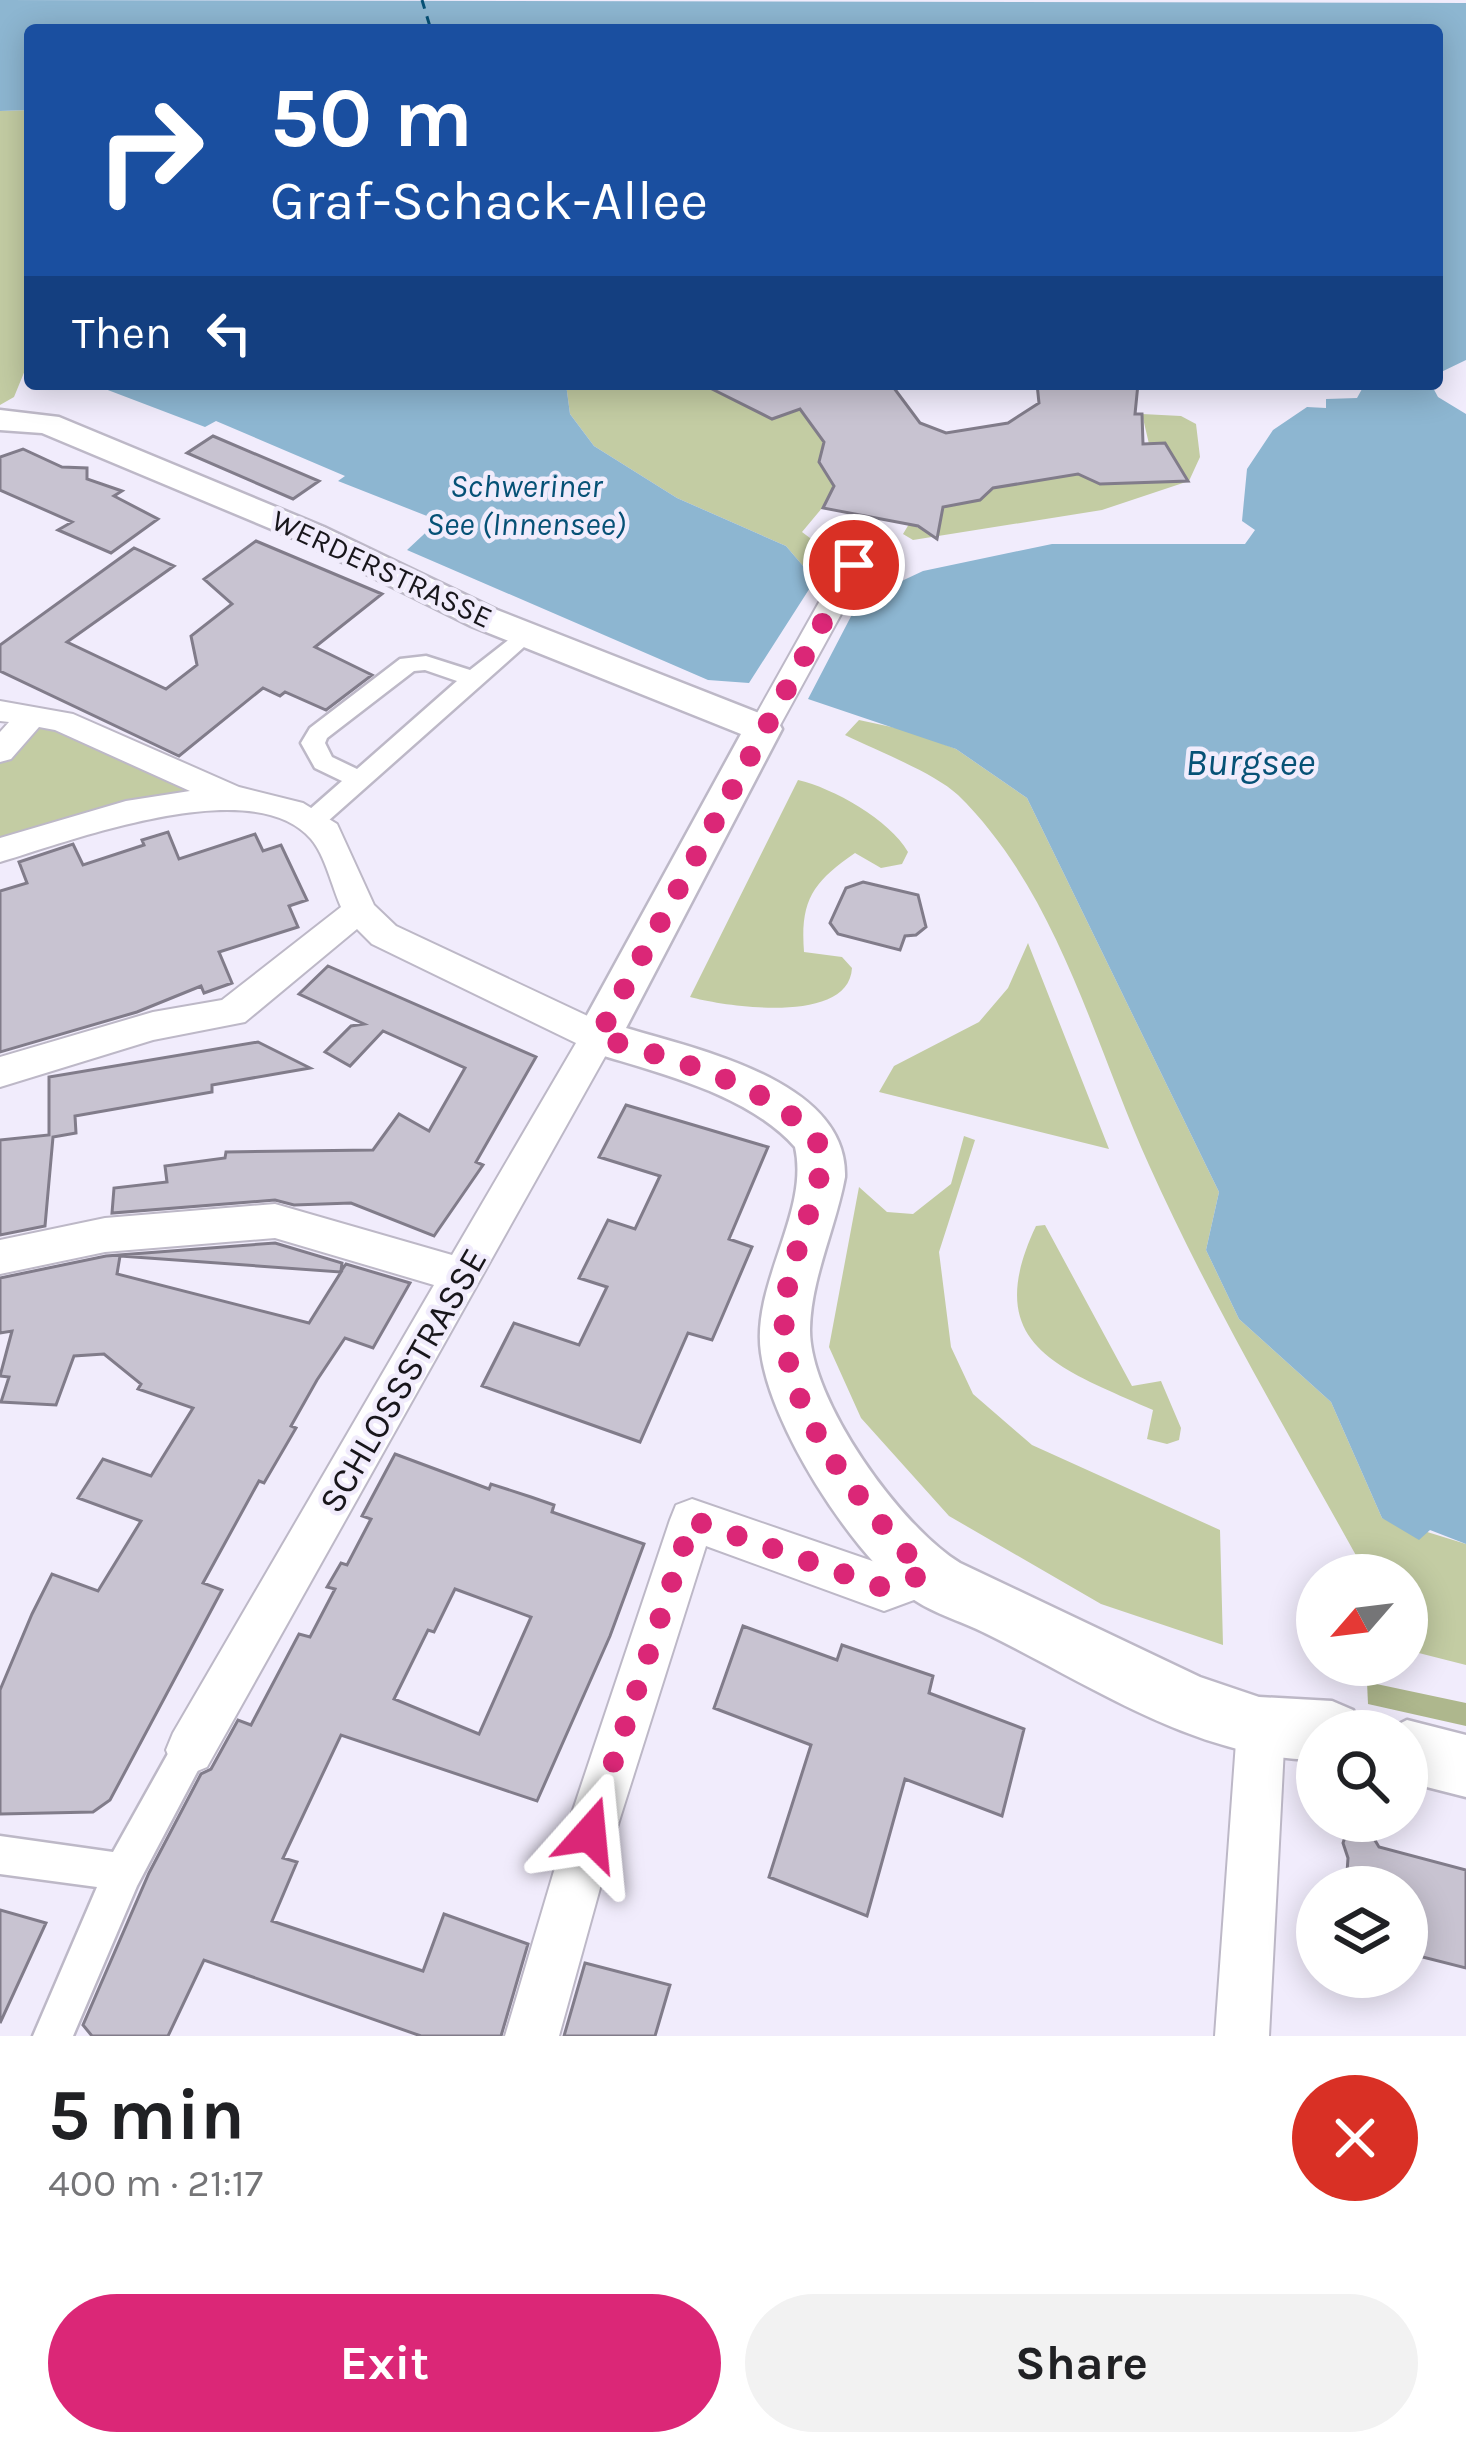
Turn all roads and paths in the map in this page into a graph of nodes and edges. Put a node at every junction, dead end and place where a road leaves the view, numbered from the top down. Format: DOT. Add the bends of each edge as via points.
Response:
graph roads {
  1 [pos="0,420"];
  2 [pos="848,575"];
  3 [pos="524,634"];
  4 [pos="474,679"];
  5 [pos="774,711"];
  6 [pos="16,714"];
  7 [pos="0,752"];
  8 [pos="360,780"];
  9 [pos="230,796"];
  10 [pos="310,823"];
  11 [pos="0,850"];
  12 [pos="360,912"];
  13 [pos="598,1037"];
  14 [pos="0,1072"];
  15 [pos="0,1257"];
  16 [pos="463,1276"];
  17 [pos="925,1574"];
  18 [pos="214,1708"];
  19 [pos="1262,1727"];
  20 [pos="1296,1729"];
  21 [pos="1428,1756"];
  22 [pos="1466,1766"];
  23 [pos="0,1855"];
  24 [pos="123,1872"];
  25 [pos="53,2036"];
  26 [pos="532,2036"];
  27 [pos="1242,2036"];
  1 -- 3 [label="street, WERDERSTRASSE" via="48,424"];
  2 -- 5 [label="street"];
  3 -- 4 [label="street"];
  3 -- 5 [label="street, WERDERSTRASSE"];
  4 -- 8 [label="street"];
  4 -- 8 [label="street" via="408,664 317,733 323,762"];
  5 -- 13 [label="street, SCHLOSSSTRASSE"];
  6 -- 7 [label="street"];
  6 -- 9 [label="street" via="62,721"];
  8 -- 10 [label="street"];
  9 -- 10 [label="street"];
  9 -- 11 [label="street" via="126,812"];
  10 -- 12 [label="street" via="325,832"];
  12 -- 13 [label="street" via="384,935"];
  12 -- 14 [label="street" via="232,1012 153,1026"];
  13 -- 16 [label="street, SCHLOSSSTRASSE"];
  13 -- 17 [label="street" via="776,1104 816,1137 824,1154 787,1292 784,1358 826,1445"];
  15 -- 16 [label="street" via="105,1235 275,1221"];
  16 -- 18 [label="street, SCHLOSSSTRASSE"];
  17 -- 19 [label="street" via="1191,1702"];
  17 -- 26 [label="street" via="884,1588 692,1520"];
  18 -- 24 [label="street, SCHLOSSSTRASSE"];
  19 -- 20 [label="street"];
  19 -- 27 [label="street"];
  21 -- 22 [label="street"];
  23 -- 24 [label="street"];
  24 -- 25 [label="street, SCHLOSSSTRASSE"];
}
